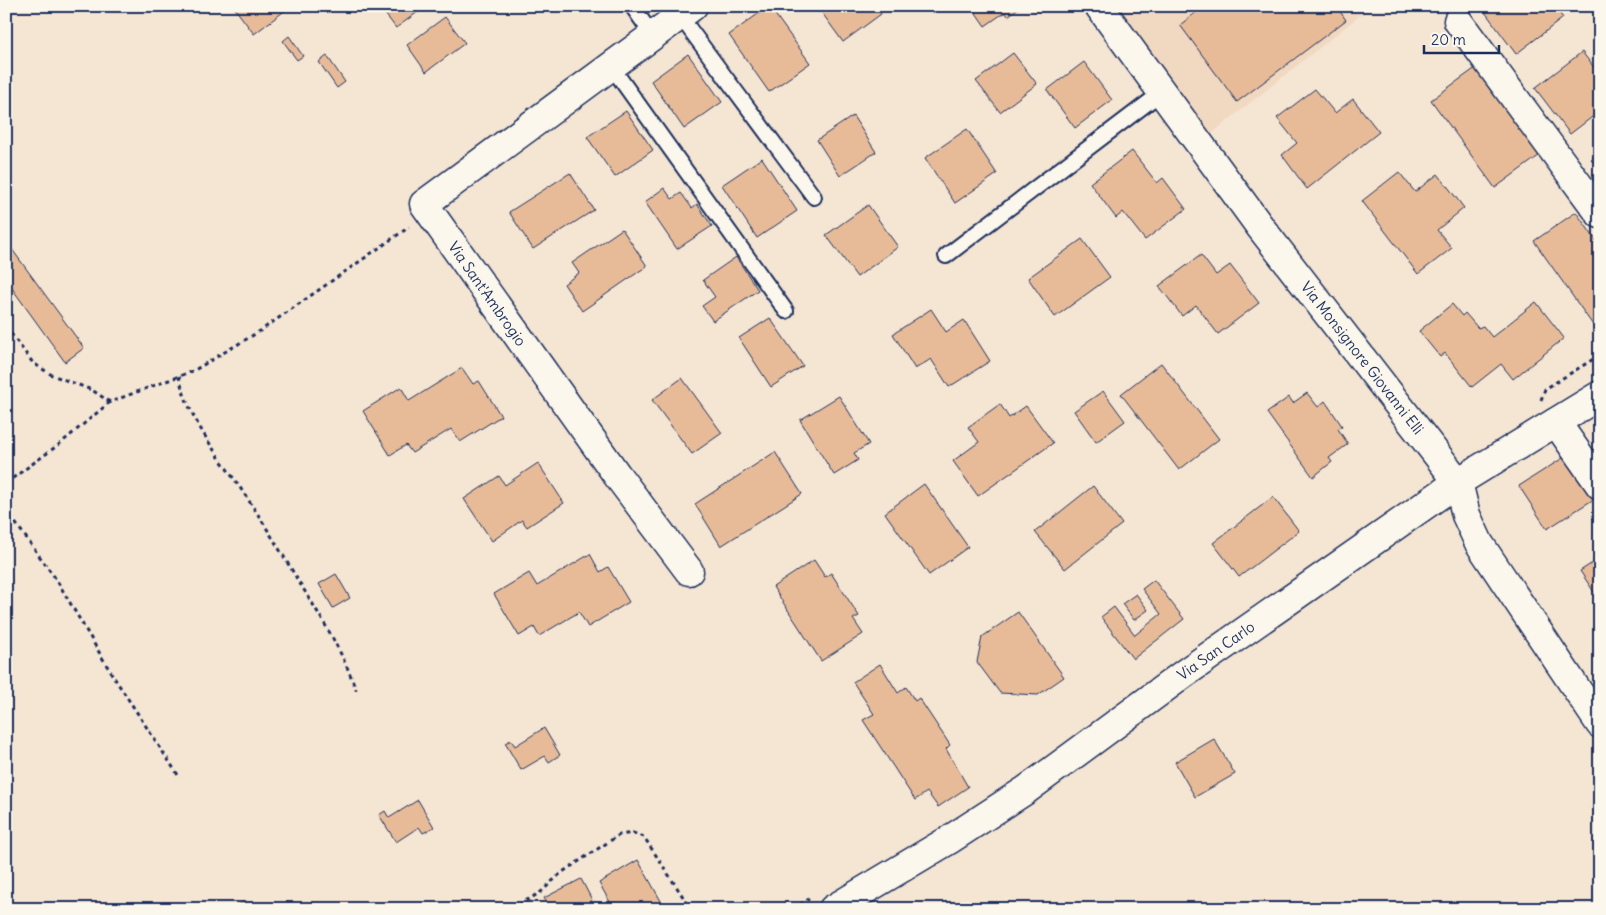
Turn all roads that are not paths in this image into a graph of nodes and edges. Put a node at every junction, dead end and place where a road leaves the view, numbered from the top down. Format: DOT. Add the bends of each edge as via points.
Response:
graph roads {
  1 [pos="632,6"];
  2 [pos="1099,6"];
  3 [pos="687,11"];
  4 [pos="1458,21"];
  5 [pos="653,36"];
  6 [pos="611,66"];
  7 [pos="1162,92"];
  8 [pos="814,197"];
  9 [pos="1600,214"];
  10 [pos="946,256"];
  11 [pos="786,311"];
  12 [pos="1600,394"];
  13 [pos="1556,422"];
  14 [pos="1458,482"];
  15 [pos="1600,485"];
  16 [pos="689,571"];
  17 [pos="1600,724"];
  18 [pos="833,909"];
  1 -- 5 [label="lane"];
  2 -- 7 [label="street, Via Monsignore Giovanni Elli"];
  3 -- 5 [label="street"];
  3 -- 8 [label="lane"];
  4 -- 9 [label="street"];
  5 -- 6 [label="street"];
  6 -- 11 [label="lane"];
  6 -- 16 [label="street, Via Sant'Ambrogio" via="424,204"];
  7 -- 10 [label="lane"];
  7 -- 14 [label="street, Via Monsignore Giovanni Elli" via="1261,228"];
  12 -- 13 [label="street, Via San Carlo"];
  13 -- 14 [label="street, Via San Carlo"];
  13 -- 15 [label="street"];
  14 -- 17 [label="street, Via Monsignore Giovanni Elli" via="1466,515 1479,543"];
  14 -- 18 [label="street, Via San Carlo" via="1185,673 1026,790"];
}
